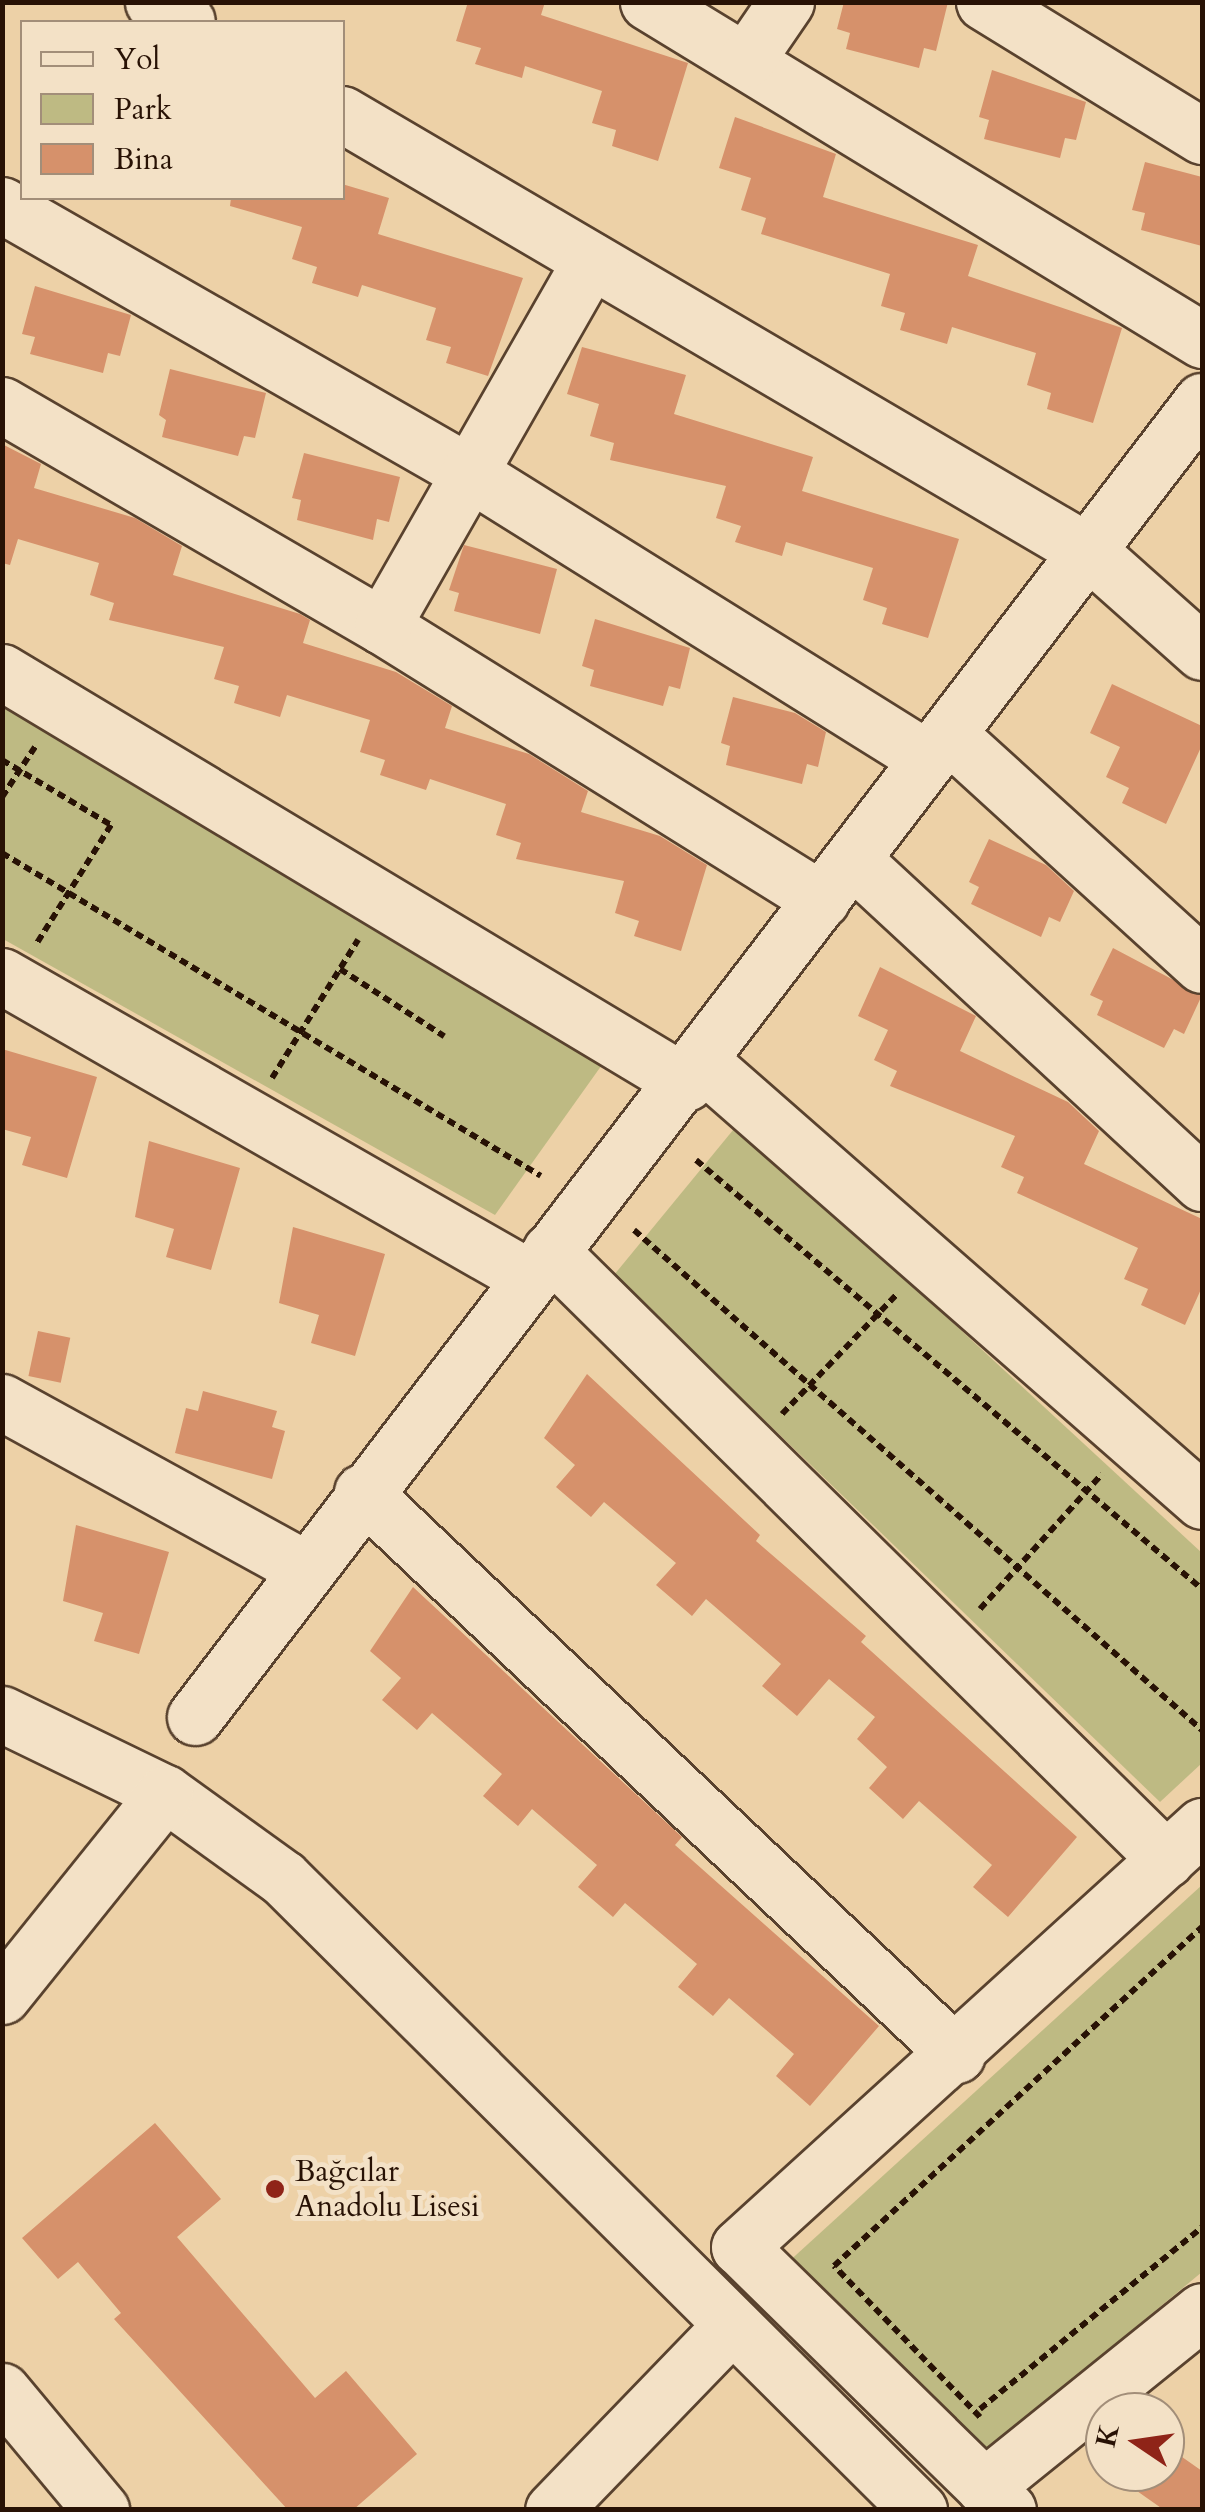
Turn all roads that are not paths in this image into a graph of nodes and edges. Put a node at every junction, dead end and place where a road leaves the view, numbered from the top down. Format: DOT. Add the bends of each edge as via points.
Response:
graph roads {
  1 [pos="152,2"];
  2 [pos="648,2"];
  3 [pos="786,2"];
  4 [pos="984,2"];
  5 [pos="183,20"];
  6 [pos="747,60"];
  7 [pos="345,116"];
  8 [pos="1202,136"];
  9 [pos="2,205"];
  10 [pos="590,260"];
  11 [pos="1202,340"];
  12 [pos="1202,401"];
  13 [pos="2,405"];
  14 [pos="468,472"];
  15 [pos="1092,554"];
  16 [pos="382,626"];
  17 [pos="1202,652"];
  18 [pos="2,672"];
  19 [pos="938,746"];
  20 [pos="837,880"];
  21 [pos="1202,964"];
  22 [pos="8,979"];
  23 [pos="693,1072"];
  24 [pos="1202,1183"];
  25 [pos="539,1264"];
  26 [pos="2,1402"];
  27 [pos="362,1492"];
  28 [pos="1202,1501"];
  29 [pos="304,1568"];
  30 [pos="2,1714"];
  31 [pos="195,1717"];
  32 [pos="165,1793"];
  33 [pos="1184,1843"];
  34 [pos="2,1996"];
  35 [pos="957,2055"];
  36 [pos="1202,2312"];
  37 [pos="730,2328"];
  38 [pos="2,2391"];
  39 [pos="996,2498"];
  40 [pos="101,2510"];
  41 [pos="553,2510"];
  42 [pos="919,2510"];
  1 -- 5 [label="street"];
  2 -- 6 [label="street"];
  3 -- 6 [label="street"];
  4 -- 8 [label="street"];
  6 -- 11 [label="street"];
  7 -- 10 [label="street"];
  9 -- 14 [label="street"];
  10 -- 14 [label="street"];
  10 -- 15 [label="street"];
  12 -- 15 [label="street"];
  13 -- 16 [label="street"];
  14 -- 16 [label="street"];
  14 -- 19 [label="street"];
  15 -- 17 [label="street"];
  15 -- 19 [label="street"];
  16 -- 20 [label="street"];
  18 -- 23 [label="street" via="382,901"];
  19 -- 20 [label="street"];
  19 -- 21 [label="street"];
  20 -- 23 [label="street"];
  20 -- 24 [label="street"];
  22 -- 25 [label="street" via="248,1117"];
  23 -- 25 [label="street"];
  23 -- 28 [label="street" via="930,1259"];
  25 -- 27 [label="street"];
  25 -- 33 [label="street" via="752,1444 952,1640"];
  26 -- 29 [label="street"];
  27 -- 29 [label="street"];
  27 -- 35 [label="street"];
  29 -- 31 [label="street"];
  30 -- 32 [label="street"];
  32 -- 34 [label="street"];
  32 -- 37 [label="street" via="283,1878"];
  33 -- 35 [label="street"];
  35 -- 39 [label="street" via="739,2247"];
  36 -- 39 [label="street"];
  37 -- 41 [label="street"];
  37 -- 42 [label="street"];
  38 -- 40 [label="street"];
}
